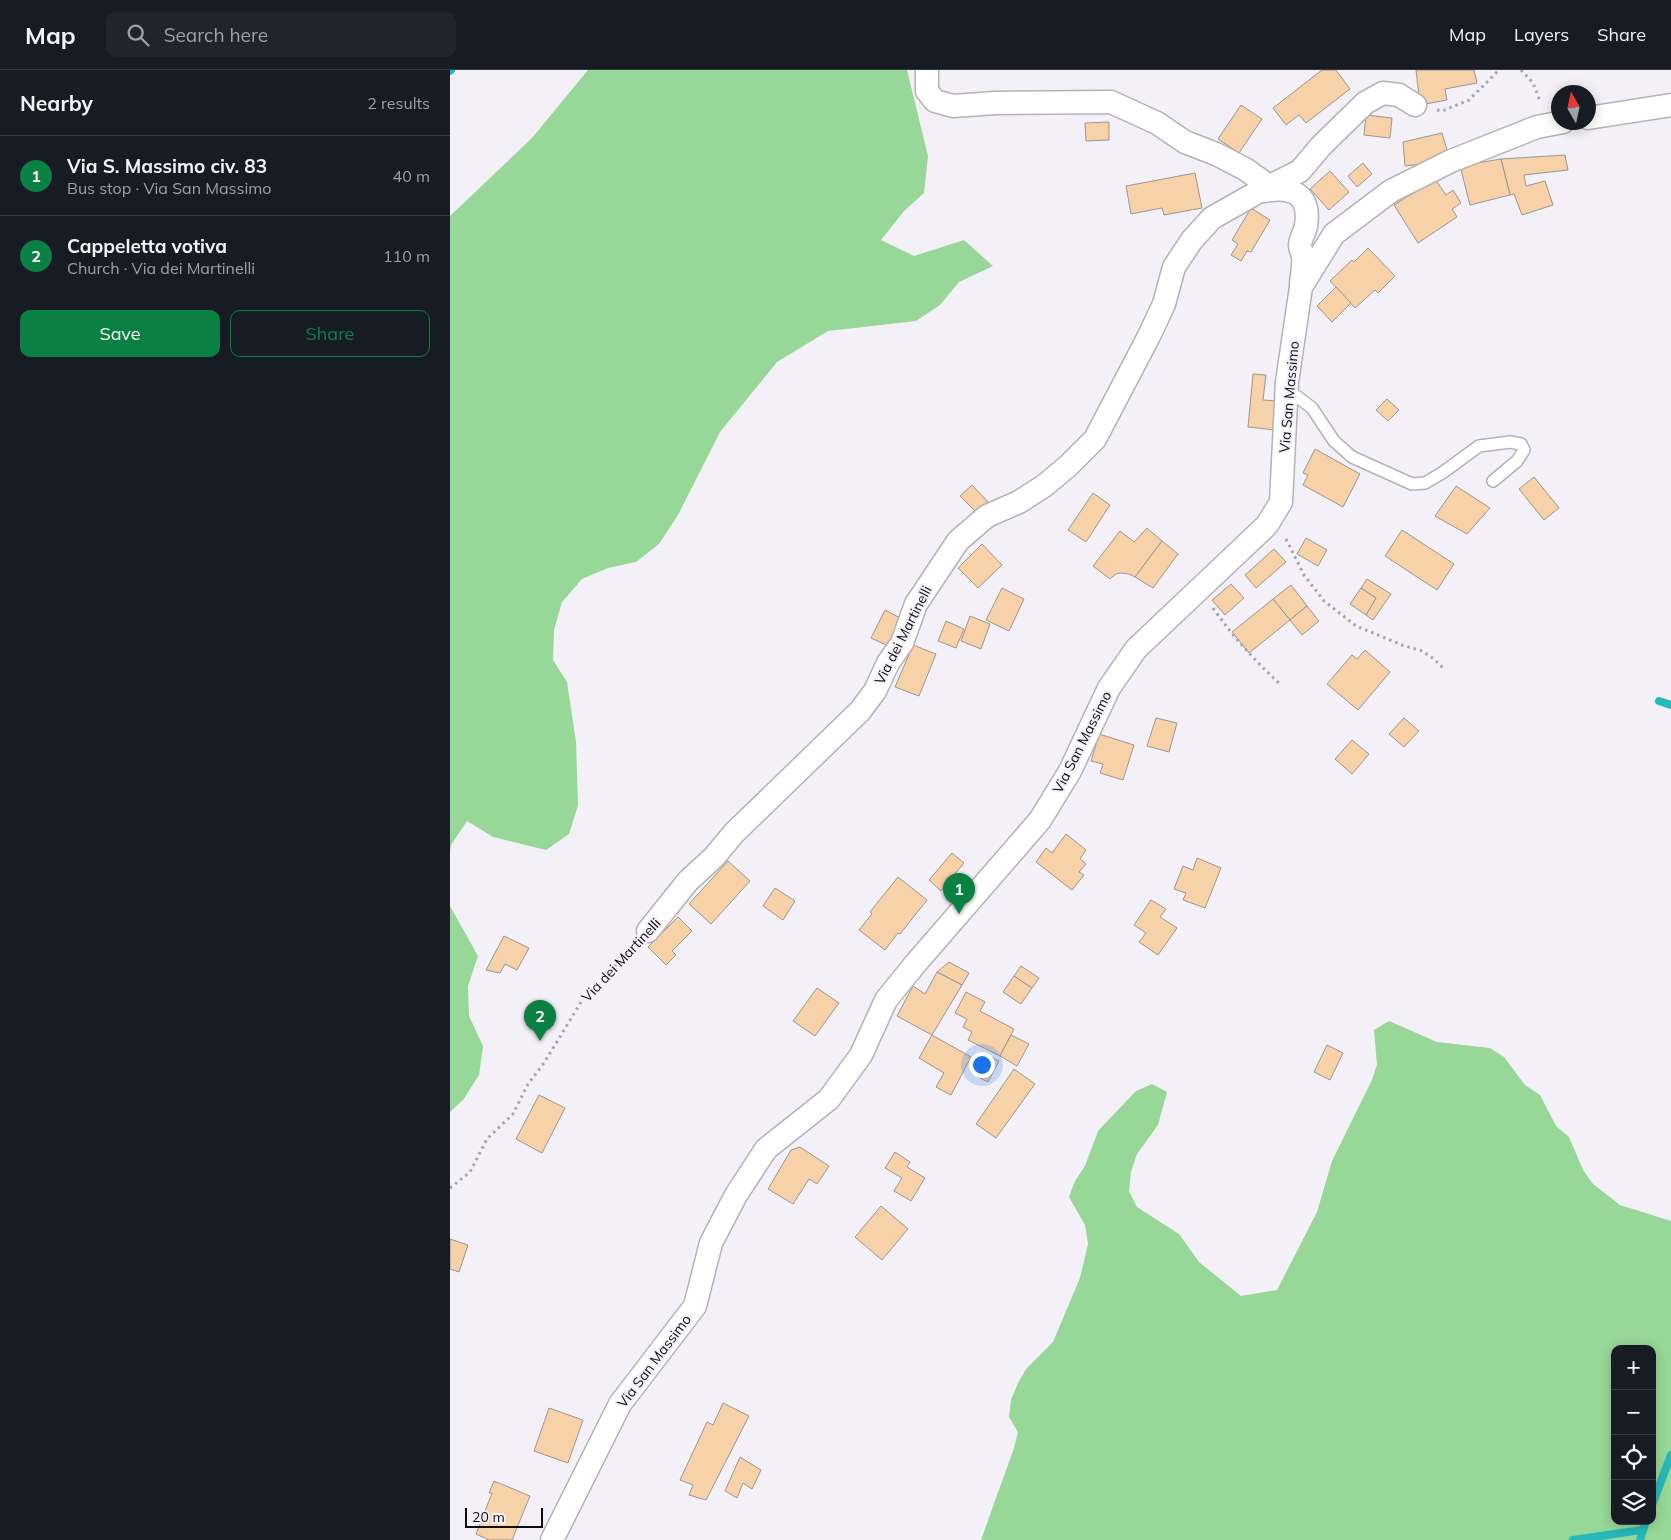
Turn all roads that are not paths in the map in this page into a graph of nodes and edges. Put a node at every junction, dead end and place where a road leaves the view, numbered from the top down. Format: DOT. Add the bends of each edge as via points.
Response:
graph roads {
  1 [pos="927,70"];
  2 [pos="1415,105"];
  3 [pos="1671,105"];
  4 [pos="1596,117"];
  5 [pos="1551,124"];
  6 [pos="1264,189"];
  7 [pos="1300,286"];
  8 [pos="1286,389"];
  9 [pos="1492,481"];
  10 [pos="648,931"];
  11 [pos="552,1540"];
  1 -- 6 [label="street" via="927,91 934,101 953,106 1111,102 1157,123 1185,142 1245,169"];
  2 -- 6 [label="street, Via dei Martinelli" via="1399,95 1382,93 1376,96 1346,120 1300,171"];
  3 -- 4 [label="street"];
  5 -- 7 [label="street, Via San Massimo" via="1451,161 1391,190 1334,234"];
  6 -- 7 [label="street" via="1292,191 1301,198 1307,212 1300,245 1304,258"];
  6 -- 10 [label="street, Via dei Martinelli" via="1212,218 1192,240 1174,267 1164,304 1095,439 1044,486 988,516 958,541 916,604 902,643 860,711 734,833 688,881"];
  7 -- 8 [label="street, Via San Massimo"];
  8 -- 9 [label="lane" via="1312,408 1334,441 1352,457 1412,484 1425,483 1479,446 1510,442 1521,444 1524,450 1521,456"];
  8 -- 11 [label="street, Via San Massimo" via="1281,502 1271,518 1136,649 1109,688 1070,771 1040,820 886,1000 861,1055 829,1099 766,1149 710,1243 695,1306 620,1404"];
}
